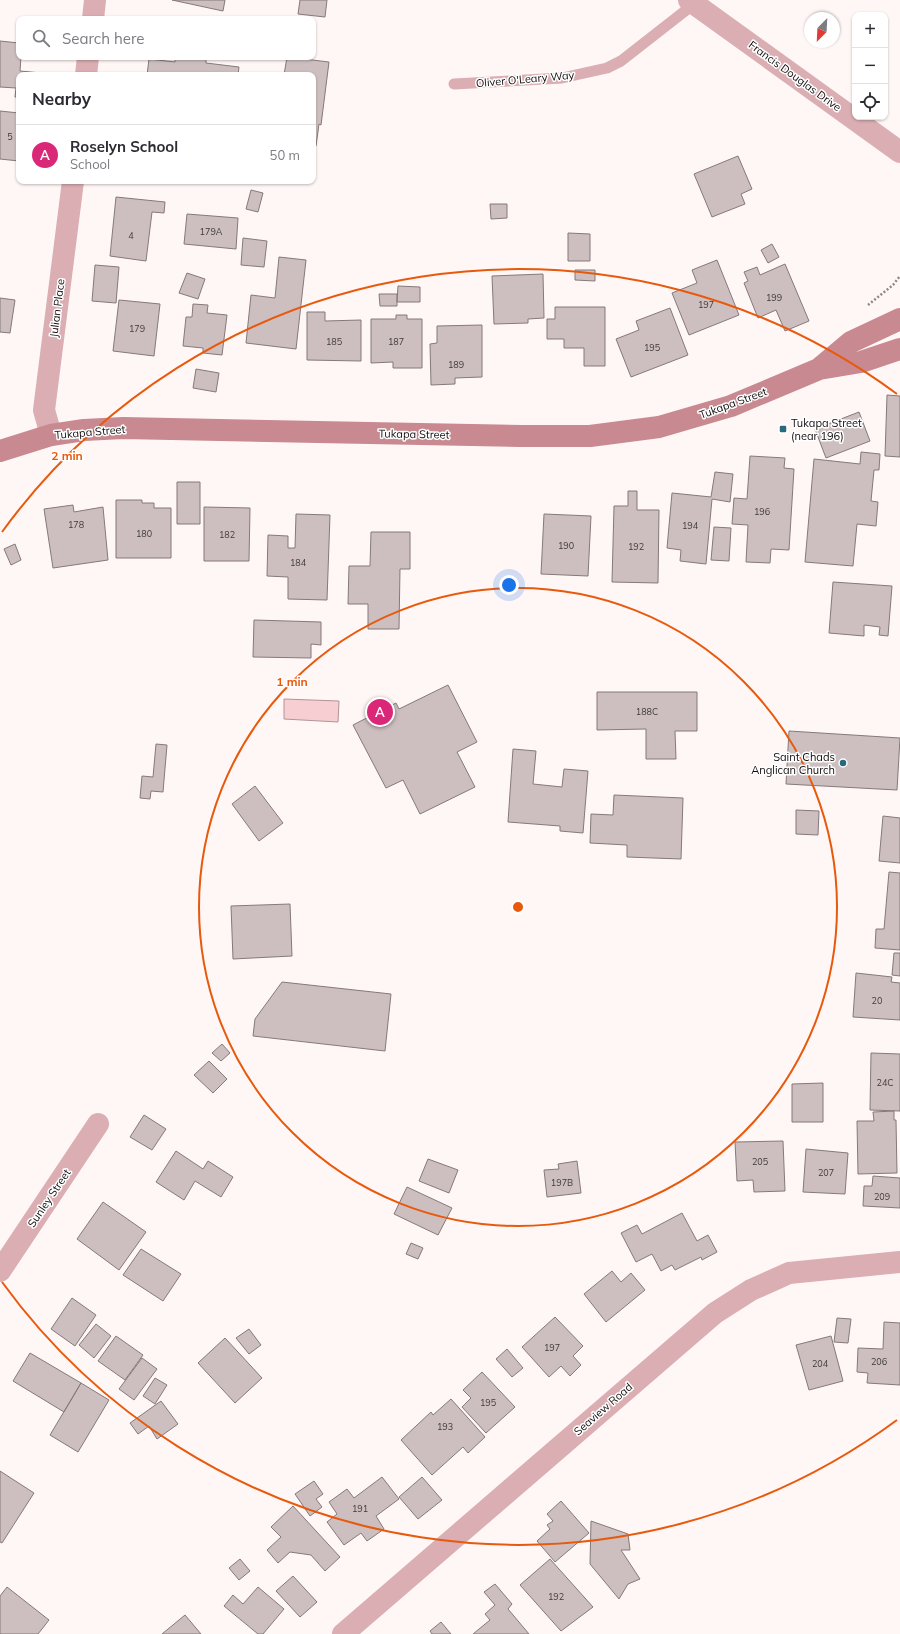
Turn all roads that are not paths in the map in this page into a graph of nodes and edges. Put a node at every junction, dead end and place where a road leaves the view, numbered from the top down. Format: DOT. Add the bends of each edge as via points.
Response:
graph roads {
  1 [pos="95,0"];
  2 [pos="692,2"];
  3 [pos="93,16"];
  4 [pos="88,60"];
  5 [pos="86,72"];
  6 [pos="454,84"];
  7 [pos="900,152"];
  8 [pos="73,184"];
  9 [pos="900,319"];
  10 [pos="900,349"];
  11 [pos="819,369"];
  12 [pos="50,435"];
  13 [pos="0,451"];
  14 [pos="98,1124"];
  15 [pos="900,1262"];
  16 [pos="0,1271"];
  17 [pos="343,1634"];
  1 -- 3 [label="street"];
  2 -- 6 [label="lane, Oliver O'Leary Way" via="621,61 607,68 562,78"];
  2 -- 7 [label="street, Francis Douglas Drive"];
  4 -- 5 [label="street"];
  8 -- 12 [label="street, Julian Place" via="44,410"];
  9 -- 11 [label="main road, Tukapa Street" via="851,342"];
  10 -- 11 [label="main road, Tukapa Street" via="861,362"];
  11 -- 12 [label="main road, Tukapa Street" via="731,406 659,427 590,436 123,428"];
  12 -- 13 [label="main road, Tukapa Street"];
  14 -- 16 [label="street, Sunley Street"];
  15 -- 17 [label="street, Seaview Road" via="789,1273 750,1290 715,1313"];
}
